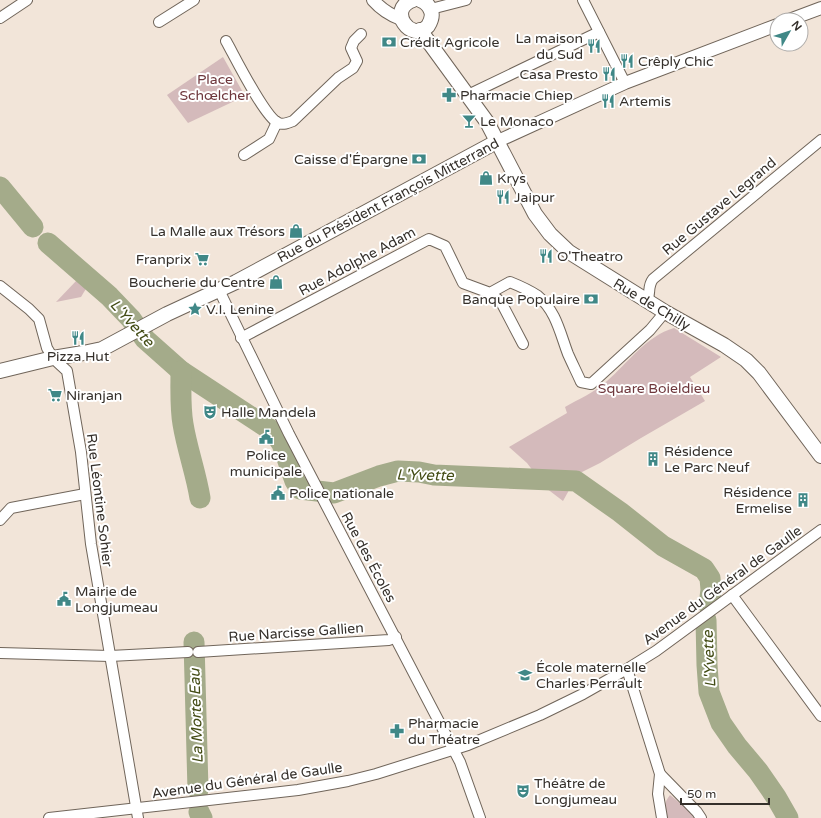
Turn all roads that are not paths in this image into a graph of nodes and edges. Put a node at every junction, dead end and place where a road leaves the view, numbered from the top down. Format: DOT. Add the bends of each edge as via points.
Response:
graph roads {
  1 [pos="26,0"];
  2 [pos="194,0"];
  3 [pos="373,0"];
  4 [pos="466,0"];
  5 [pos="583,0"];
  6 [pos="418,2"];
  7 [pos="821,8"];
  8 [pos="809,12"];
  9 [pos="0,18"];
  10 [pos="401,19"];
  11 [pos="159,22"];
  12 [pos="769,28"];
  13 [pos="420,30"];
  14 [pos="599,32"];
  15 [pos="361,34"];
  16 [pos="226,41"];
  17 [pos="625,83"];
  18 [pos="468,95"];
  19 [pos="277,122"];
  20 [pos="821,140"];
  21 [pos="498,141"];
  22 [pos="244,155"];
  23 [pos="0,286"];
  24 [pos="218,290"];
  25 [pos="490,293"];
  26 [pos="647,301"];
  27 [pos="665,312"];
  28 [pos="241,338"];
  29 [pos="523,344"];
  30 [pos="53,358"];
  31 [pos="0,371"];
  32 [pos="821,456"];
  33 [pos="85,494"];
  34 [pos="0,520"];
  35 [pos="821,530"];
  36 [pos="732,595"];
  37 [pos="396,637"];
  38 [pos="0,653"];
  39 [pos="110,656"];
  40 [pos="627,669"];
  41 [pos="821,716"];
  42 [pos="454,749"];
  43 [pos="660,774"];
  44 [pos="138,813"];
  45 [pos="49,818"];
  46 [pos="480,818"];
  47 [pos="662,818"];
  48 [pos="701,818"];
  1 -- 9 [label="street"];
  2 -- 11 [label="street"];
  3 -- 10 [label="street" via="392,16"];
  4 -- 6 [label="street"];
  5 -- 14 [label="street"];
  6 -- 10 [label="main road" via="402,10"];
  6 -- 13 [label="main road" via="431,20"];
  7 -- 8 [label="street"];
  10 -- 13 [label="main road" via="408,28"];
  12 -- 17 [label="street, Rue du Président François Mitterrand"];
  13 -- 18 [label="main road, Rue de Chilly"];
  14 -- 17 [label="street"];
  14 -- 18 [label="street"];
  15 -- 19 [label="street" via="351,48 357,61 353,68 338,78 293,121 285,124"];
  16 -- 19 [label="street" via="262,106"];
  17 -- 21 [label="street, Rue du Président François Mitterrand"];
  18 -- 21 [label="main road, Rue de Chilly" via="488,122"];
  19 -- 22 [label="street" via="269,140"];
  20 -- 26 [label="street, Rue Gustave Legrand" via="654,279 650,284"];
  21 -- 24 [label="main road, Rue du Président François Mitterrand"];
  21 -- 26 [label="main road, Rue de Chilly" via="535,214 550,234 569,252"];
  23 -- 30 [label="street" via="39,319 47,348"];
  24 -- 28 [label="street, Rue des Écoles"];
  24 -- 30 [label="main road, Rue du Président François Mitterrand" via="102,348"];
  25 -- 27 [label="street" via="510,282 539,297 556,320 581,382 591,384 650,330"];
  25 -- 28 [label="street, Rue Adolphe Adam" via="462,283 445,246 429,239"];
  25 -- 29 [label="street, Rue Adolphe Adam" via="501,302"];
  26 -- 27 [label="main road, Rue de Chilly"];
  27 -- 32 [label="main road, Rue de Chilly" via="724,345 754,367"];
  28 -- 37 [label="street, Rue des Écoles"];
  30 -- 31 [label="main road, Rue du Président François Mitterrand"];
  30 -- 33 [label="street, Rue Léontine Sohier" via="67,371 81,452"];
  33 -- 34 [label="street" via="11,508"];
  33 -- 39 [label="street, Rue Léontine Sohier"];
  35 -- 36 [label="street, Avenue du Général de Gaulle"];
  36 -- 40 [label="street, Avenue du Général de Gaulle"];
  36 -- 41 [label="street"];
  37 -- 39 [label="street, Rue Narcisse Gallien" via="389,640"];
  37 -- 42 [label="street, Rue des Écoles"];
  38 -- 39 [label="street, Rue Narcisse Gallien"];
  39 -- 44 [label="street, Rue Léontine Sohier"];
  40 -- 42 [label="street, Avenue du Général de Gaulle" via="548,712"];
  40 -- 43 [label="street"];
  42 -- 44 [label="street, Avenue du Général de Gaulle" via="376,774 324,785"];
  42 -- 46 [label="street, Rue des Écoles"];
  43 -- 47 [label="street" via="658,794"];
  43 -- 48 [label="street"];
  44 -- 45 [label="street, Avenue du Général de Gaulle"];
}
